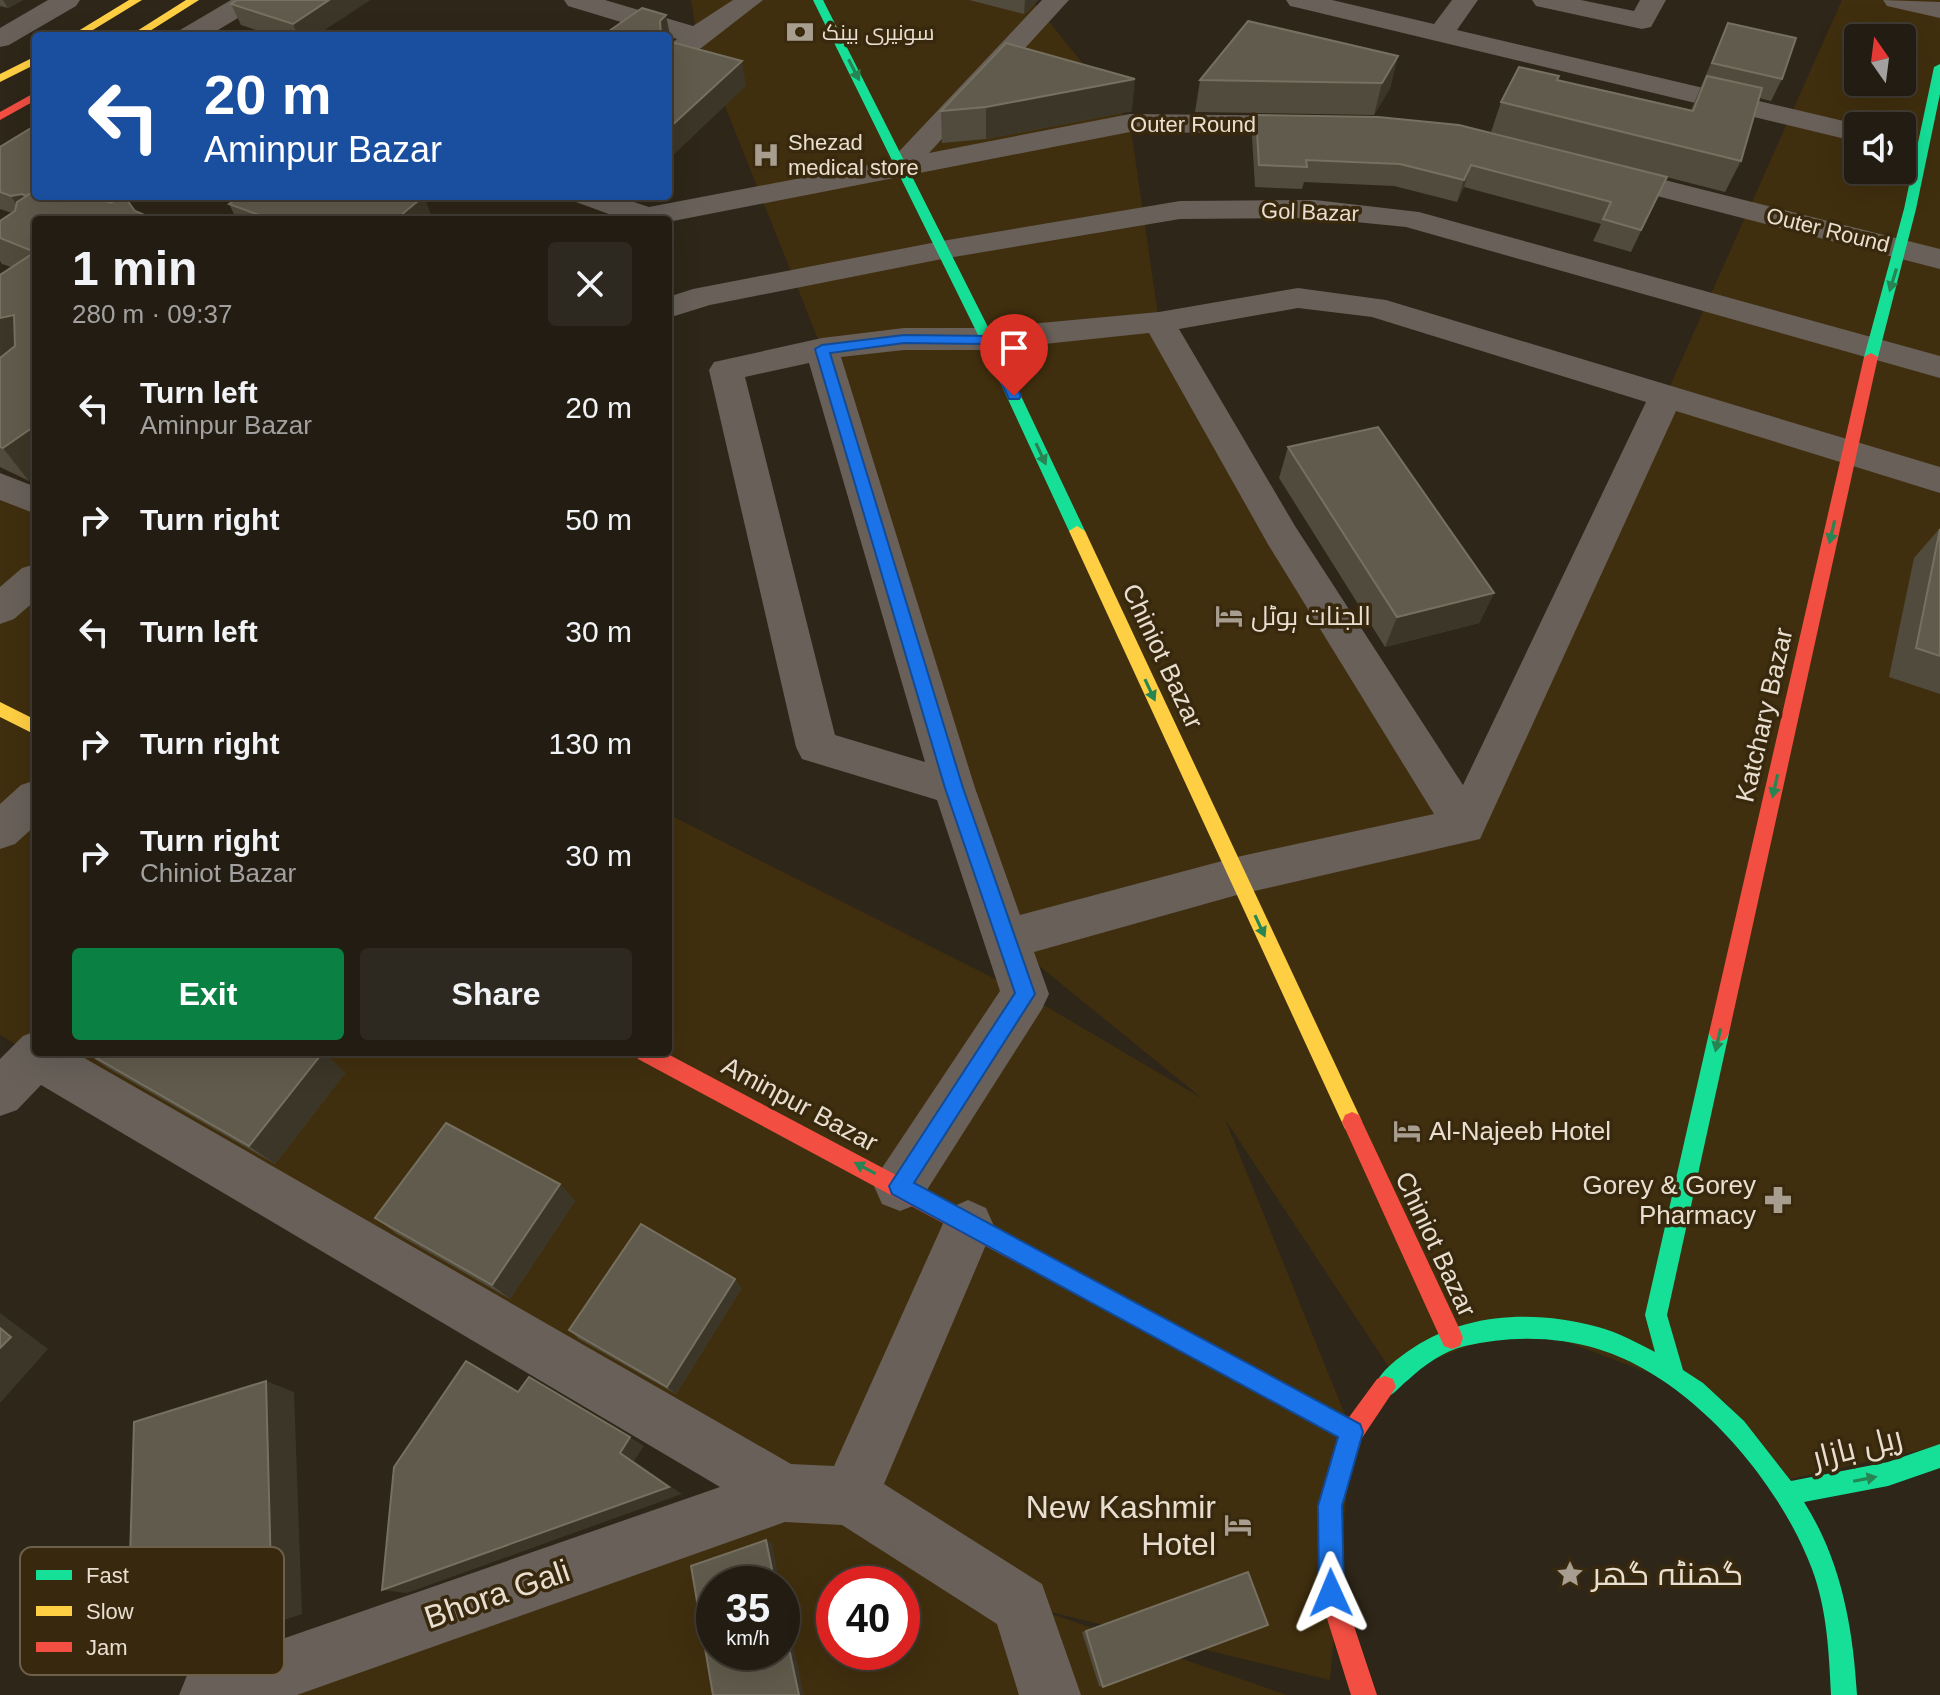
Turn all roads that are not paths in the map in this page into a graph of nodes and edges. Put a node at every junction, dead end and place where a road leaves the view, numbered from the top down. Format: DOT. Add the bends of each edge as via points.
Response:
graph roads {
  1 [pos="67,0"];
  2 [pos="137,0"];
  3 [pos="194,0"];
  4 [pos="249,0"];
  5 [pos="577,0"];
  6 [pos="750,0"];
  7 [pos="818,0"];
  8 [pos="1056,0"];
  9 [pos="1299,0"];
  10 [pos="1465,0"];
  11 [pos="1545,0"];
  12 [pos="1653,0"];
  13 [pos="1896,0"];
  14 [pos="1940,10"];
  15 [pos="82,32"];
  16 [pos="141,32"];
  17 [pos="196,32"];
  18 [pos="1440,34"];
  19 [pos="697,36"];
  20 [pos="0,39"];
  21 [pos="672,57"];
  22 [pos="32,61"];
  23 [pos="1940,67"];
  24 [pos="1,78"];
  25 [pos="32,97"];
  26 [pos="0,117"];
  27 [pos="1343,126"];
  28 [pos="1844,130"];
  29 [pos="1916,140"];
  30 [pos="902,165"];
  31 [pos="1576,167"];
  32 [pos="1910,184"];
  33 [pos="596,200"];
  34 [pos="633,216"];
  35 [pos="648,216"];
  36 [pos="1902,249"];
  37 [pos="942,250"];
  38 [pos="1940,259"];
  39 [pos="672,307"];
  40 [pos="1159,322"];
  41 [pos="987,339"];
  42 [pos="822,349"];
  43 [pos="1872,350"];
  44 [pos="1940,367"];
  45 [pos="1666,395"];
  46 [pos="1849,454"];
  47 [pos="1940,480"];
  48 [pos="32,581"];
  49 [pos="0,609"];
  50 [pos="0,709"];
  51 [pos="32,726"];
  52 [pos="954,788"];
  53 [pos="32,802"];
  54 [pos="1465,826"];
  55 [pos="0,831"];
  56 [pos="1237,876"];
  57 [pos="1006,939"];
  58 [pos="36,1056"];
  59 [pos="41,1056"];
  60 [pos="653,1056"];
  61 [pos="0,1093"];
  62 [pos="900,1186"];
  63 [pos="968,1226"];
  64 [pos="1452,1338"];
  65 [pos="1673,1374"];
  66 [pos="1352,1432"];
  67 [pos="1940,1456"];
  68 [pos="785,1493"];
  69 [pos="1788,1493"];
  70 [pos="850,1496"];
  71 [pos="284,1669"];
  72 [pos="267,1675"];
  73 [pos="1355,1689"];
  74 [pos="1850,1692"];
  75 [pos="210,1695"];
  76 [pos="1050,1695"];
  1 -- 20 [label="street"];
  2 -- 15 [label="street"];
  3 -- 16 [label="street"];
  4 -- 17 [label="street"];
  5 -- 19 [label="street"];
  6 -- 19 [label="street"];
  7 -- 30 [label="street, Chiniot Bazar, one-way"];
  8 -- 30 [label="street"];
  9 -- 18 [label="street"];
  10 -- 18 [label="street"];
  11 -- 12 [label="street" via="1642,21"];
  13 -- 14 [label="street"];
  18 -- 28 [label="street"];
  19 -- 21 [label="street"];
  22 -- 24 [label="street"];
  23 -- 29 [label="street, Katchary Bazar"];
  25 -- 26 [label="street"];
  27 -- 30 [label="street, Outer Round" via="1130,123"];
  30 -- 35 [label="street, Outer Round"];
  30 -- 37 [label="street, Chiniot Bazar"];
  31 -- 36 [label="street, Outer Round"];
  32 -- 36 [label="street, Katchary Bazar"];
  33 -- 34 [label="street"];
  36 -- 38 [label="street, Outer Round"];
  36 -- 43 [label="street, Katchary Bazar, one-way"];
  37 -- 39 [label="street, Gol Bazar"];
  37 -- 41 [label="street, Chiniot Bazar"];
  37 -- 43 [label="street, Gol Bazar" via="1180,210 1315,209 1408,218"];
  40 -- 41 [label="street"];
  40 -- 45 [label="street" via="1298,298 1375,307"];
  40 -- 54 [label="street" via="1282,536"];
  41 -- 42 [label="street" via="904,339"];
  41 -- 56 [label="street, Chiniot Bazar, one-way"];
  42 -- 52 [label="street"];
  42 -- 52 [label="street" via="726,370 817,747"];
  43 -- 44 [label="street, Gol Bazar"];
  43 -- 46 [label="street, Katchary Bazar"];
  45 -- 46 [label="street"];
  45 -- 54 [label="street"];
  46 -- 47 [label="street"];
  46 -- 65 [label="street, Katchary Bazar, one-way" via="1656,1315"];
  48 -- 49 [label="street"];
  50 -- 51 [label="street"];
  52 -- 57 [label="street"];
  53 -- 55 [label="street"];
  54 -- 56 [label="street"];
  56 -- 57 [label="street"];
  56 -- 64 [label="street, Chiniot Bazar, one-way"];
  57 -- 62 [label="street" via="1025,994"];
  58 -- 61 [label="street"];
  59 -- 68 [label="street"];
  62 -- 60 [label="street, Aminpur Bazar, one-way"];
  62 -- 63 [label="street, Aminpur Bazar"];
  63 -- 66 [label="street, Aminpur Bazar"];
  63 -- 70 [label="street"];
  64 -- 65 [label="street" via="1522,1325 1598,1337"];
  64 -- 66 [label="street" via="1394,1375"];
  65 -- 69 [label="street" via="1736,1426"];
  66 -- 73 [label="street" via="1330,1506 1331,1593"];
  69 -- 67 [label="street, ریل بازار, one-way" via="1888,1474"];
  68 -- 70 [label="street"];
  68 -- 71 [label="street, Bhora Gali"];
  69 -- 74 [label="street" via="1822,1564"];
  70 -- 76 [label="street" via="1021,1605"];
  72 -- 75 [label="street, Bhora Gali"];
}
